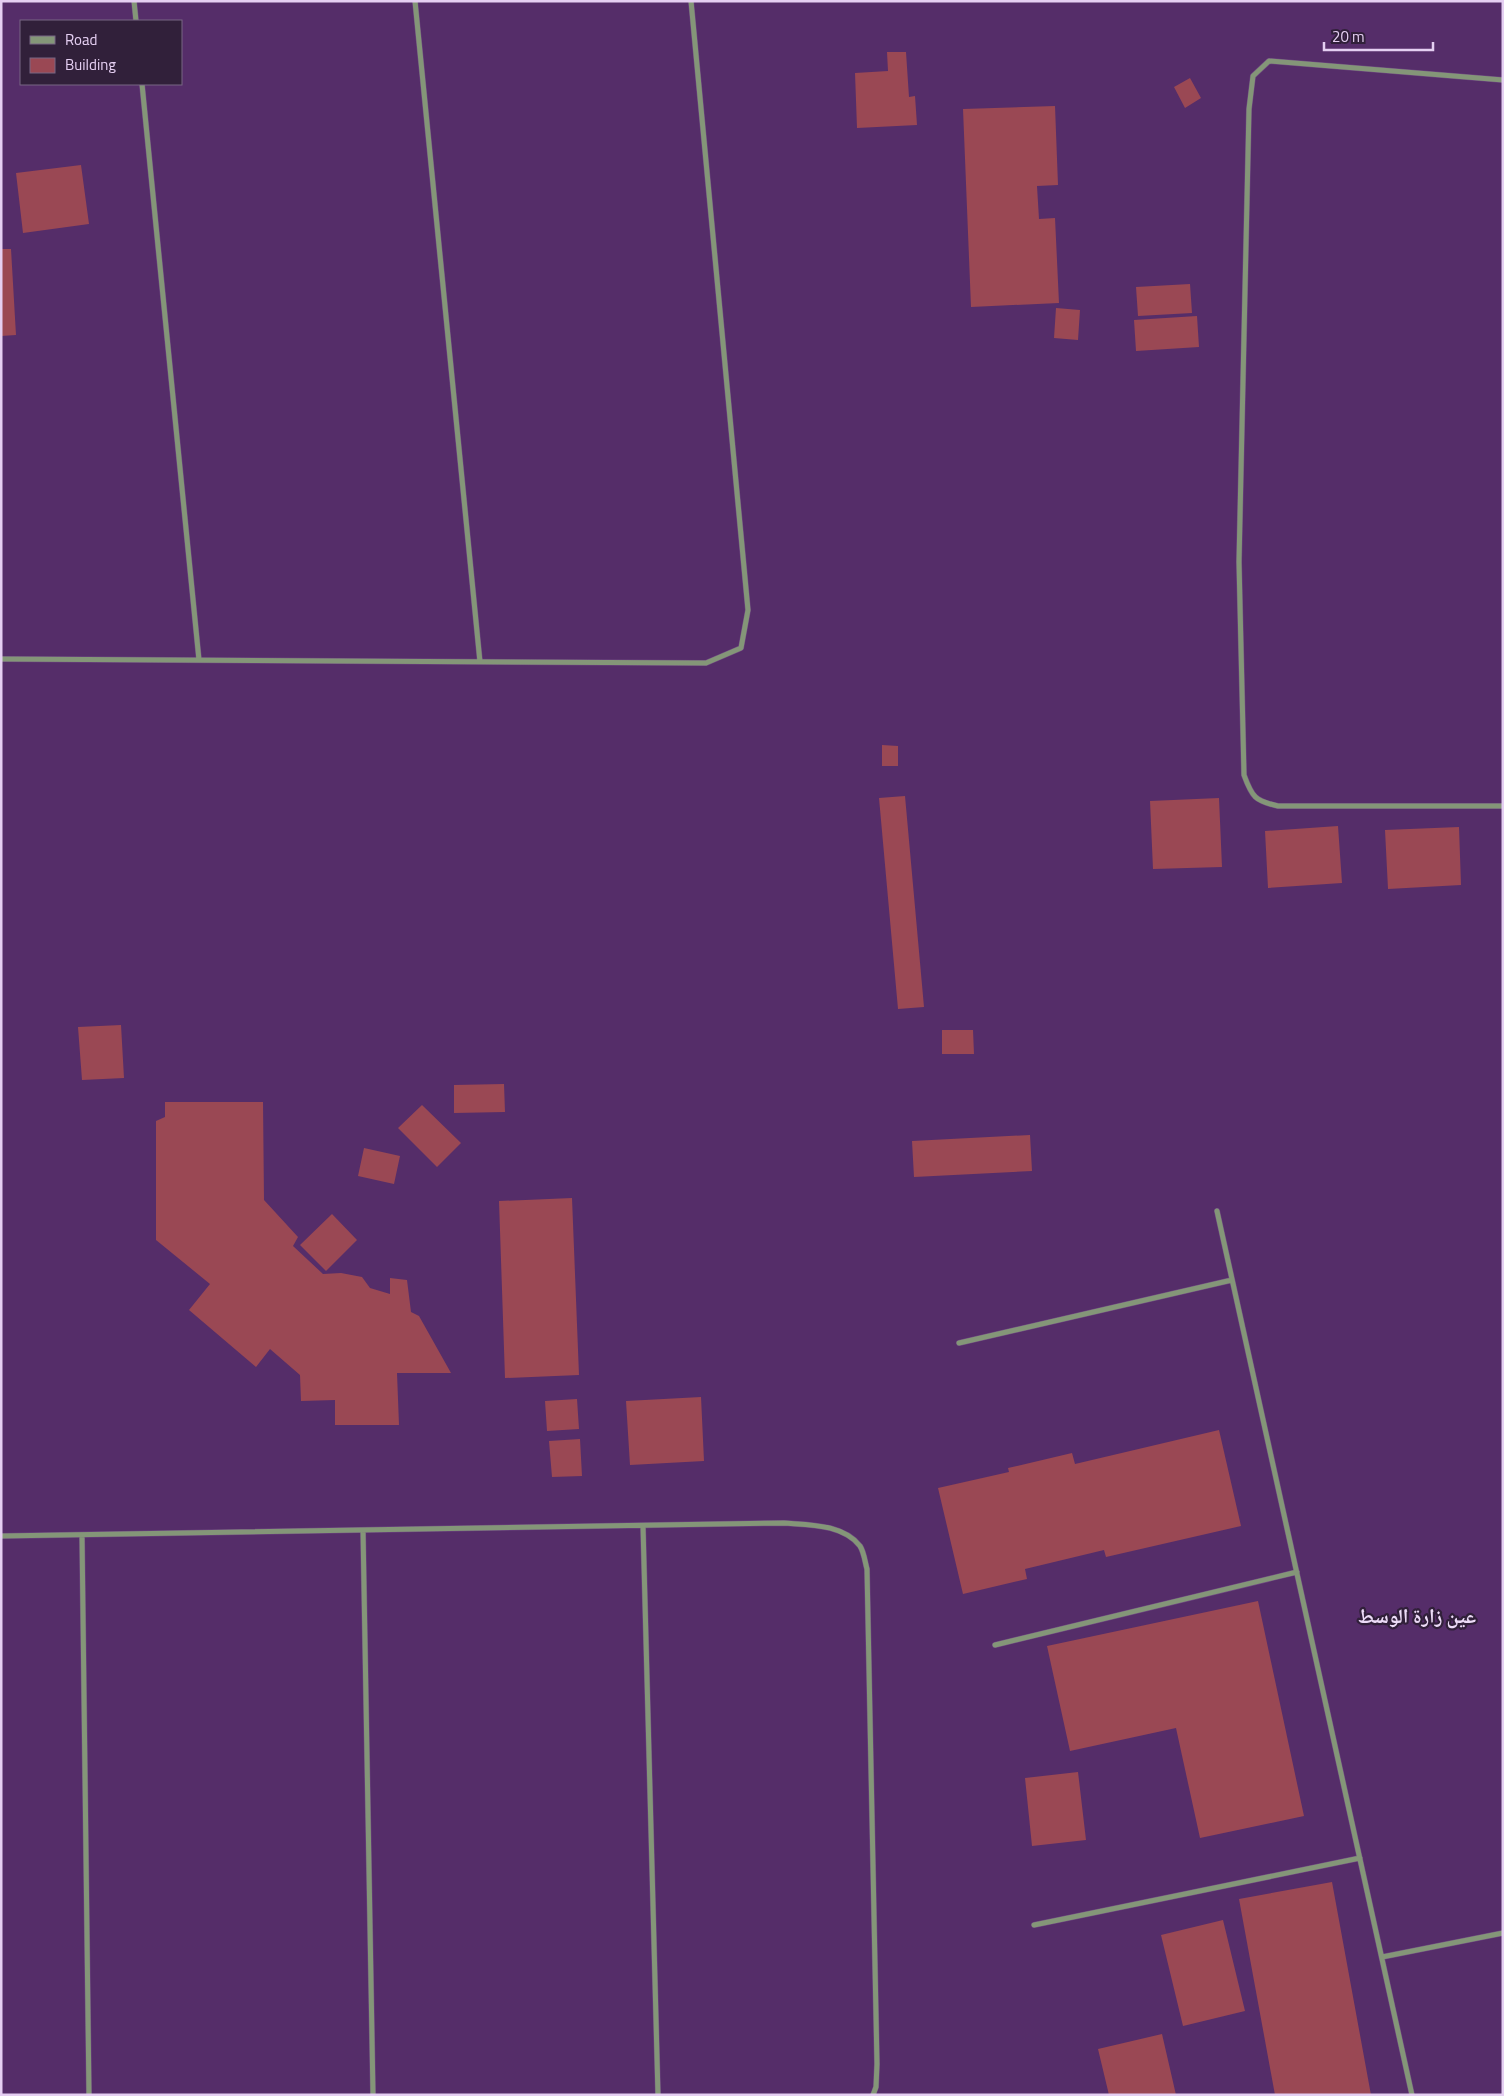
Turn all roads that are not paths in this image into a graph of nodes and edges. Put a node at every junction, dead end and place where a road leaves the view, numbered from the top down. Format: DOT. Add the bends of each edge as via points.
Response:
graph roads {
  1 [pos="134,1"];
  2 [pos="415,1"];
  3 [pos="691,1"];
  4 [pos="136,20"];
  5 [pos="1503,80"];
  6 [pos="142,85"];
  7 [pos="1,659"];
  8 [pos="199,660"];
  9 [pos="480,662"];
  10 [pos="1503,806"];
  11 [pos="1217,1211"];
  12 [pos="1232,1280"];
  13 [pos="959,1343"];
  14 [pos="643,1526"];
  15 [pos="363,1530"];
  16 [pos="82,1534"];
  17 [pos="1,1536"];
  18 [pos="1297,1572"];
  19 [pos="995,1645"];
  20 [pos="1360,1858"];
  21 [pos="1034,1925"];
  22 [pos="1503,1933"];
  23 [pos="1382,1957"];
  24 [pos="89,2095"];
  25 [pos="373,2095"];
  26 [pos="658,2095"];
  27 [pos="873,2095"];
  28 [pos="1412,2095"];
  1 -- 4 [label="street"];
  2 -- 9 [label="street"];
  3 -- 9 [label="street" via="748,610 741,648 706,663"];
  5 -- 10 [label="street" via="1269,61 1253,76 1249,109 1239,562 1244,775 1250,792 1262,802 1278,806"];
  6 -- 8 [label="street"];
  7 -- 8 [label="street"];
  8 -- 9 [label="street"];
  11 -- 12 [label="street"];
  12 -- 13 [label="street"];
  12 -- 18 [label="street"];
  14 -- 15 [label="street"];
  14 -- 26 [label="street"];
  14 -- 27 [label="street" via="822,1526 846,1535 861,1547 868,1588 877,2064"];
  15 -- 16 [label="street"];
  15 -- 25 [label="street"];
  16 -- 17 [label="street"];
  16 -- 24 [label="street"];
  18 -- 19 [label="street"];
  18 -- 20 [label="street"];
  20 -- 21 [label="street"];
  20 -- 23 [label="street"];
  22 -- 23 [label="street"];
  23 -- 28 [label="street"];
}
